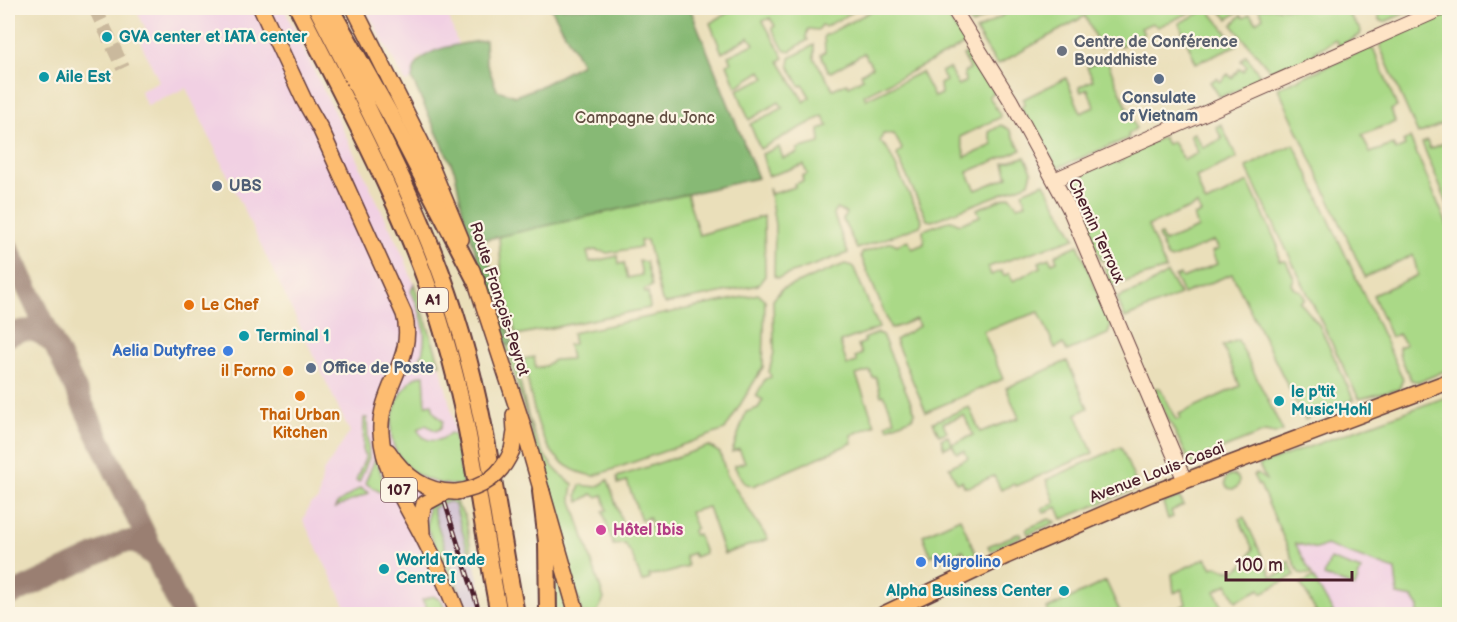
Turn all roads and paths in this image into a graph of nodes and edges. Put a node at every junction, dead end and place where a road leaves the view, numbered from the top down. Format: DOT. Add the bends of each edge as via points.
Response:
graph roads {
  1 [pos="261,8"];
  2 [pos="298,8"];
  3 [pos="317,8"];
  4 [pos="330,8"];
  5 [pos="354,8"];
  6 [pos="953,8"];
  7 [pos="1443,8"];
  8 [pos="1054,180"];
  9 [pos="476,281"];
  10 [pos="1449,381"];
  11 [pos="510,390"];
  12 [pos="382,441"];
  13 [pos="1185,481"];
  14 [pos="541,491"];
  15 [pos="451,492"];
  16 [pos="423,537"];
  17 [pos="458,615"];
  18 [pos="499,615"];
  19 [pos="516,615"];
  20 [pos="548,615"];
  21 [pos="577,615"];
  22 [pos="884,615"];
  1 -- 12 [label="main road" via="402,307 408,331 405,354 382,411"];
  2 -- 18 [label="highway, A1" via="396,210 438,315 466,423"];
  3 -- 19 [label="highway, A1" via="412,204 454,310 482,419"];
  4 -- 9 [label="highway"];
  5 -- 9 [label="main road, Route François-Peyrot" via="440,184"];
  6 -- 8 [label="street, Chemin Terroux"];
  7 -- 8 [label="street"];
  8 -- 13 [label="street, Chemin Terroux" via="1084,239"];
  9 -- 11 [label="main road, Route François-Peyrot"];
  10 -- 13 [label="main road, Avenue Louis-Casaï"];
  11 -- 14 [label="main road, Route François-Peyrot"];
  11 -- 15 [label="main road, bridge" via="515,432 504,466 489,480 469,490"];
  12 -- 15 [label="main road" via="408,476 422,485"];
  12 -- 16 [label="main road, 107" via="393,478"];
  13 -- 22 [label="main road, Avenue Louis-Casaï" via="1055,534"];
  14 -- 20 [label="highway" via="547,542"];
  14 -- 21 [label="main road, Route François-Peyrot"];
  15 -- 16 [label="main road" via="424,504"];
  16 -- 17 [label="main road"];
}
